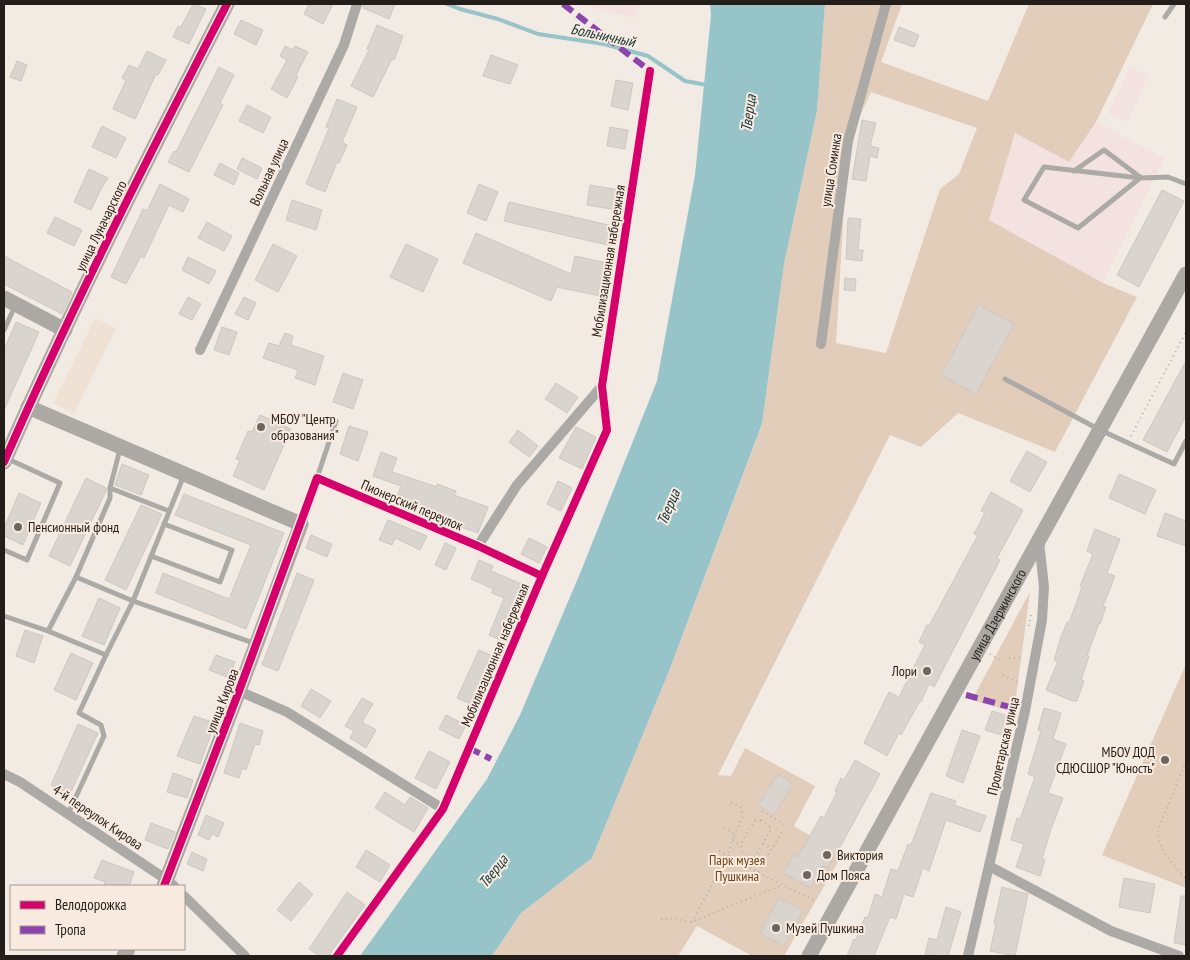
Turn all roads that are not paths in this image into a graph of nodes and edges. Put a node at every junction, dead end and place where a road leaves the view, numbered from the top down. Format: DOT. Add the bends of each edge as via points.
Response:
graph roads {
  1 [pos="227,4"];
  2 [pos="357,4"];
  3 [pos="886,4"];
  4 [pos="1174,4"];
  5 [pos="1165,17"];
  6 [pos="650,71"];
  7 [pos="1074,170"];
  8 [pos="1140,178"];
  9 [pos="1186,184"];
  10 [pos="1186,274"];
  11 [pos="10,301"];
  12 [pos="4,330"];
  13 [pos="64,330"];
  14 [pos="821,344"];
  15 [pos="200,350"];
  16 [pos="1005,379"];
  17 [pos="602,386"];
  18 [pos="28,407"];
  19 [pos="336,421"];
  20 [pos="1100,430"];
  21 [pos="1186,441"];
  22 [pos="121,447"];
  23 [pos="4,459"];
  24 [pos="184,474"];
  25 [pos="317,478"];
  26 [pos="110,488"];
  27 [pos="169,511"];
  28 [pos="164,524"];
  29 [pos="301,524"];
  30 [pos="1039,540"];
  31 [pos="478,546"];
  32 [pos="4,550"];
  33 [pos="151,556"];
  34 [pos="542,576"];
  35 [pos="76,577"];
  36 [pos="133,601"];
  37 [pos="4,616"];
  38 [pos="48,631"];
  39 [pos="256,644"];
  40 [pos="106,655"];
  41 [pos="239,691"];
  42 [pos="4,774"];
  43 [pos="443,810"];
  44 [pos="68,814"];
  45 [pos="989,866"];
  46 [pos="168,884"];
  47 [pos="185,897"];
  48 [pos="245,956"];
  49 [pos="337,956"];
  50 [pos="809,956"];
  51 [pos="968,956"];
  52 [pos="1179,956"];
  1 -- 13 [label="street, улица Луначарского"];
  2 -- 15 [label="street, Вольная улица" via="344,45"];
  3 -- 14 [label="street, улица Соминка" via="848,141"];
  4 -- 5 [label="lane"];
  6 -- 17 [label="street, Мобилизационная набережная"];
  7 -- 8 [label="lane"];
  7 -- 8 [label="lane" via="1104,150"];
  7 -- 8 [label="lane" via="1044,167 1024,200 1078,228"];
  8 -- 9 [label="lane" via="1168,177"];
  10 -- 20 [label="street, улица Дзержинского"];
  11 -- 12 [label="lane"];
  11 -- 13 [label="street"];
  13 -- 18 [label="street, улица Луначарского"];
  16 -- 20 [label="lane"];
  17 -- 31 [label="street" via="517,485"];
  17 -- 34 [label="street, Мобилизационная набережная" via="607,430"];
  18 -- 22 [label="street"];
  18 -- 23 [label="street, улица Луначарского"];
  19 -- 25 [label="lane"];
  20 -- 21 [label="lane" via="1174,464"];
  20 -- 30 [label="street, улица Дзержинского"];
  22 -- 24 [label="street"];
  22 -- 26 [label="lane"];
  23 -- 32 [label="lane" via="60,483 27,560"];
  24 -- 27 [label="lane"];
  24 -- 29 [label="street"];
  25 -- 29 [label="street"];
  25 -- 31 [label="street, Пионерский переулок"];
  26 -- 27 [label="lane"];
  26 -- 35 [label="lane" via="110,498"];
  27 -- 28 [label="lane"];
  28 -- 33 [label="lane"];
  28 -- 33 [label="lane" via="232,550 220,582"];
  29 -- 39 [label="street, улица Кирова"];
  30 -- 45 [label="street, Пролетарская улица" via="1044,587 1042,620 1025,711"];
  30 -- 50 [label="street, улица Дзержинского"];
  31 -- 34 [label="street, Пионерский переулок"];
  33 -- 36 [label="lane"];
  34 -- 43 [label="street, Мобилизационная набережная"];
  35 -- 36 [label="lane"];
  35 -- 38 [label="lane"];
  36 -- 39 [label="lane"];
  36 -- 40 [label="lane"];
  37 -- 38 [label="lane"];
  38 -- 40 [label="lane"];
  39 -- 41 [label="street, улица Кирова"];
  40 -- 44 [label="lane" via="80,713 101,725 104,736"];
  41 -- 43 [label="street" via="286,712"];
  41 -- 46 [label="street, улица Кирова"];
  42 -- 44 [label="street, 4-й переулок Кирова"];
  43 -- 49 [label="street, Мобилизационная набережная"];
  44 -- 46 [label="street, 4-й переулок Кирова"];
  45 -- 51 [label="street, Пролетарская улица"];
  45 -- 52 [label="street" via="1111,932"];
  47 -- 48 [label="street"];
}
